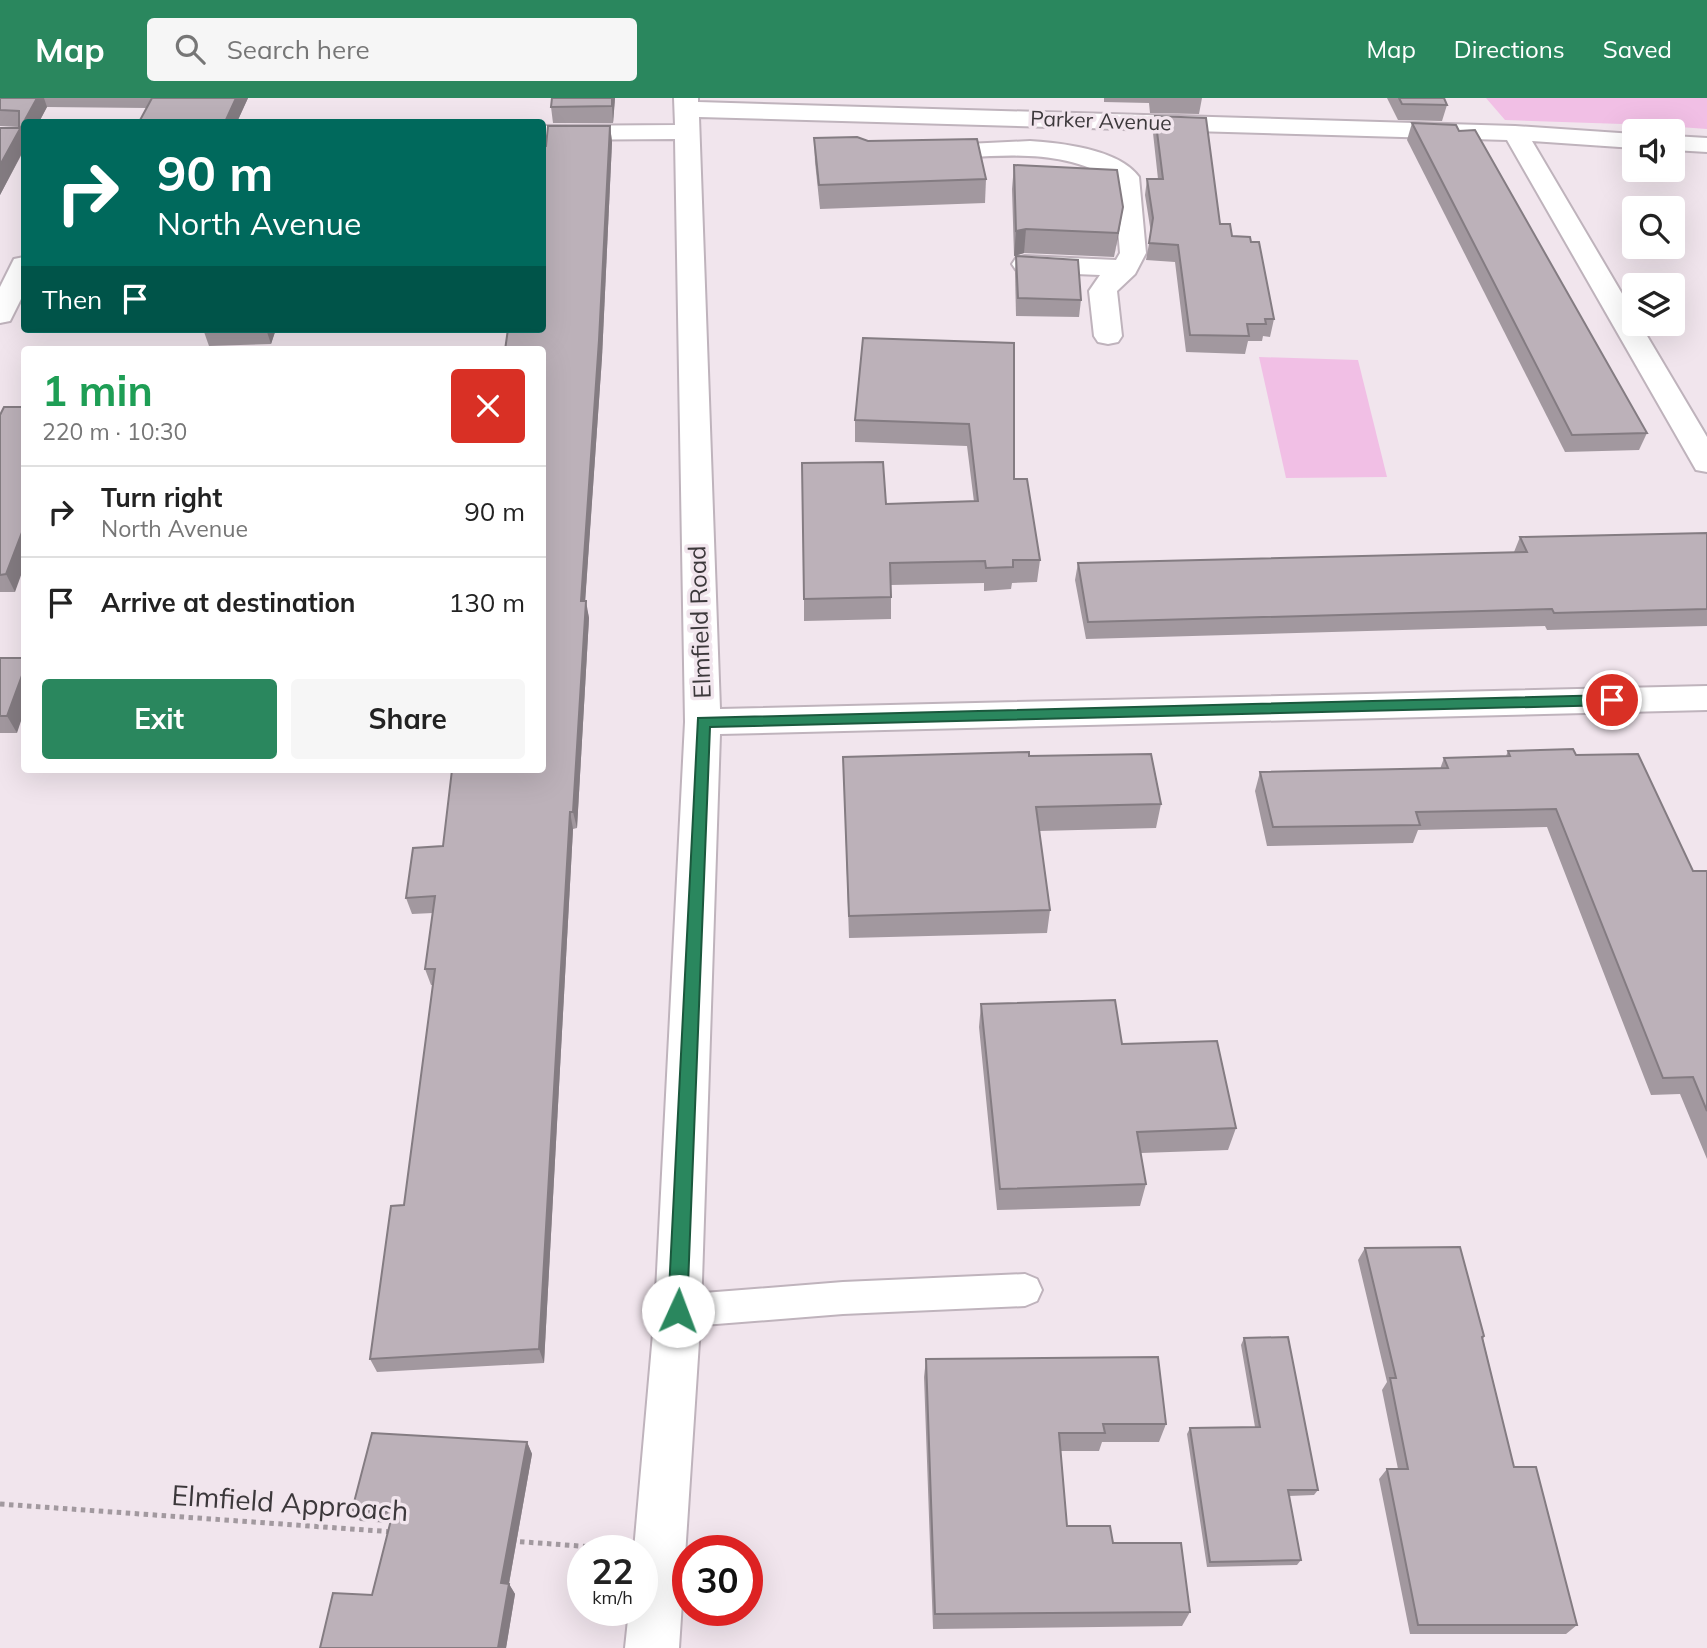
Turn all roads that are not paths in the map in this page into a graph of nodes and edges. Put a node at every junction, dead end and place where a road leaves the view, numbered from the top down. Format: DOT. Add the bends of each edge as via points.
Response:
graph roads {
  1 [pos="686,113"];
  2 [pos="1012,118"];
  3 [pos="546,132"];
  4 [pos="1515,133"];
  5 [pos="1622,140"];
  6 [pos="1685,144"];
  7 [pos="1707,145"];
  8 [pos="1017,150"];
  9 [pos="895,154"];
  10 [pos="1024,264"];
  11 [pos="1125,268"];
  12 [pos="21,271"];
  13 [pos="0,315"];
  14 [pos="1108,336"];
  15 [pos="1707,463"];
  16 [pos="1703,706"];
  17 [pos="703,722"];
  18 [pos="1025,1290"];
  19 [pos="678,1311"];
  20 [pos="652,1648"];
  1 -- 2 [label="street, Parker Avenue"];
  1 -- 3 [label="street, Parker Avenue"];
  1 -- 17 [label="street, Elmfield Road"];
  2 -- 4 [label="street, Parker Avenue"];
  2 -- 8 [label="street"];
  4 -- 5 [label="street, Parker Avenue"];
  4 -- 15 [label="street"];
  6 -- 7 [label="street"];
  8 -- 9 [label="street"];
  8 -- 11 [label="street" via="1090,157 1125,177 1133,238 1133,253"];
  10 -- 11 [label="street"];
  11 -- 14 [label="street" via="1103,290"];
  12 -- 13 [label="street"];
  16 -- 17 [label="street"];
  17 -- 19 [label="street, Elmfield Road"];
  18 -- 19 [label="lane"];
  19 -- 20 [label="street, Elmfield Road"];
}
